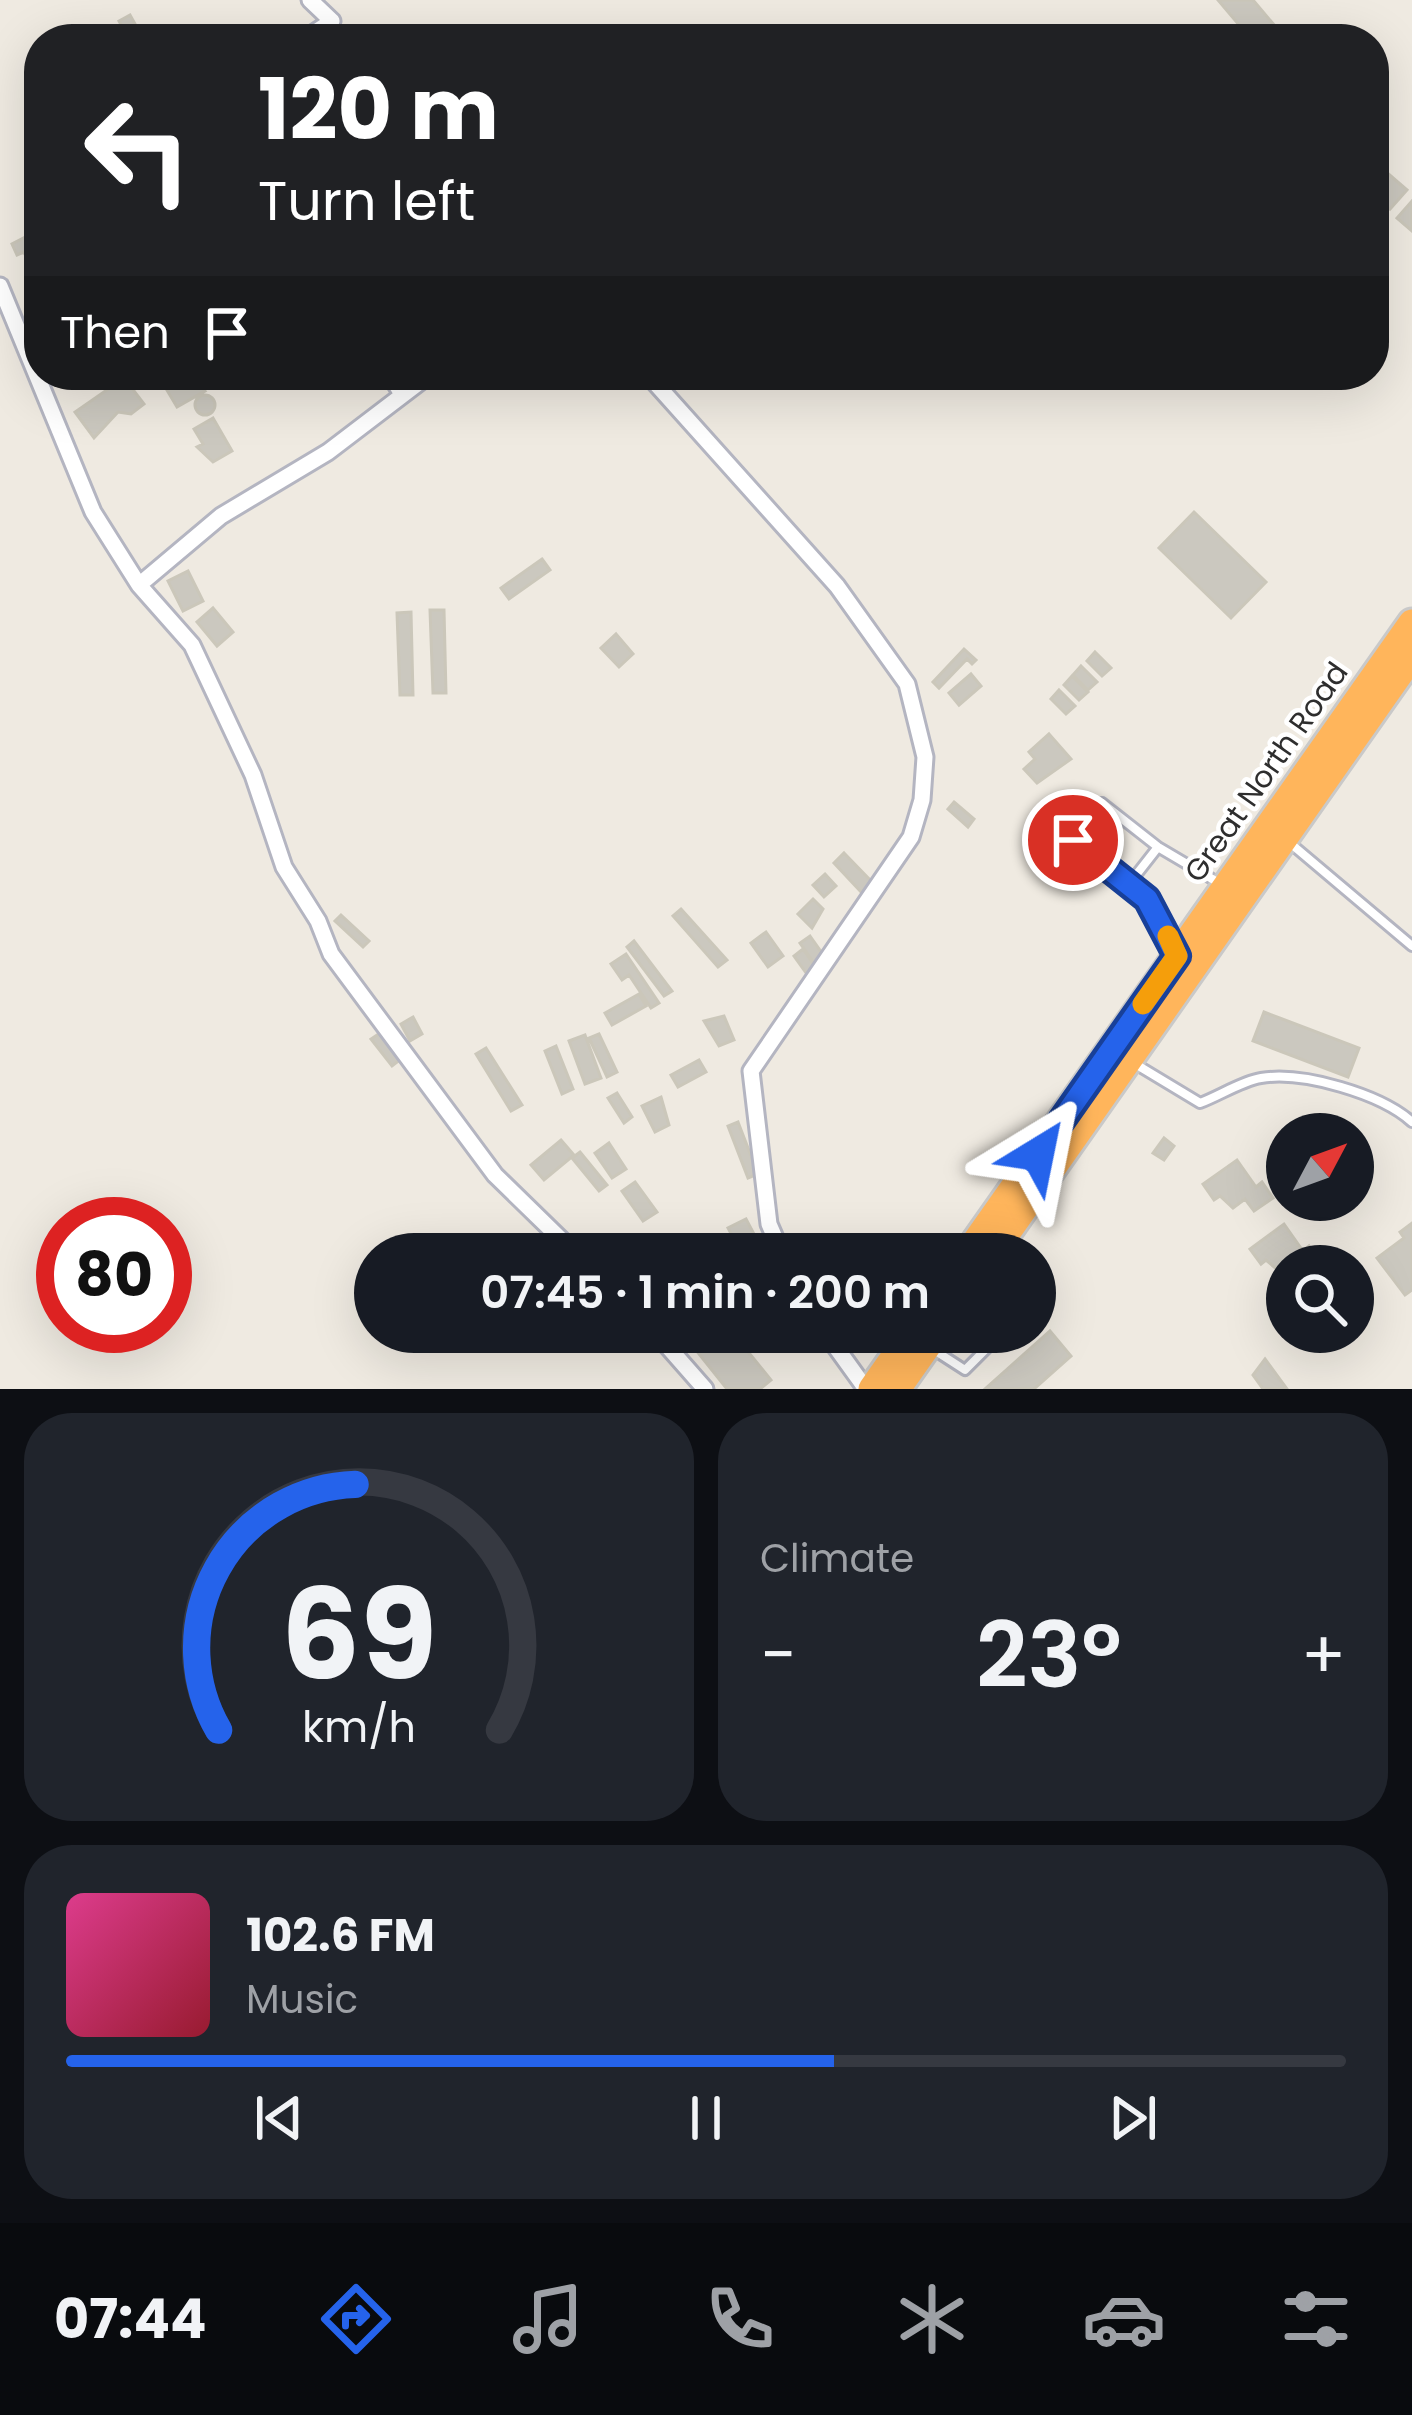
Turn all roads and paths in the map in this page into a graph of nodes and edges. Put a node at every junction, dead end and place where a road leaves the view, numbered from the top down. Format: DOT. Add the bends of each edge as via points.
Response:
graph roads {
  1 [pos="310,0"];
  2 [pos="329,24"];
  3 [pos="0,286"];
  4 [pos="24,346"];
  5 [pos="41,390"];
  6 [pos="399,390"];
  7 [pos="408,390"];
  8 [pos="661,390"];
  9 [pos="402,394"];
  10 [pos="139,585"];
  11 [pos="1412,622"];
  12 [pos="1412,656"];
  13 [pos="1284,838"];
  14 [pos="1158,847"];
  15 [pos="1129,884"];
  16 [pos="1226,886"];
  17 [pos="1412,946"];
  18 [pos="1177,956"];
  19 [pos="1118,1057"];
  20 [pos="1412,1122"];
  21 [pos="554,1233"];
  22 [pos="773,1233"];
  23 [pos="983,1233"];
  24 [pos="1005,1233"];
  25 [pos="673,1353"];
  26 [pos="841,1353"];
  27 [pos="908,1353"];
  28 [pos="917,1353"];
  29 [pos="945,1353"];
  30 [pos="982,1353"];
  31 [pos="705,1389"];
  32 [pos="869,1389"];
  33 [pos="897,1389"];
  1 -- 2 [label="street"];
  3 -- 4 [label="street"];
  5 -- 10 [label="street" via="75,474"];
  6 -- 9 [label="street"];
  7 -- 9 [label="street"];
  8 -- 22 [label="street" via="837,586 907,684 923,743 922,800 911,837 751,1071"];
  9 -- 10 [label="street" via="328,452 221,516"];
  10 -- 21 [label="street" via="193,645 212,681 284,867 338,964 495,1175"];
  11 -- 16 [label="highway, Great North Road"];
  12 -- 13 [label="highway, Great North Road"];
  13 -- 17 [label="lane"];
  13 -- 19 [label="highway, Great North Road"];
  14 -- 15 [label="lane"];
  14 -- 15 [label="lane" via="1102,803 1073,840"];
  14 -- 16 [label="lane"];
  15 -- 18 [label="lane" via="1147,899"];
  16 -- 18 [label="highway, Great North Road"];
  18 -- 19 [label="highway, Great North Road"];
  19 -- 20 [label="lane" via="1200,1103 1260,1078 1304,1080 1395,1107"];
  19 -- 23 [label="highway, Great North Road"];
  19 -- 24 [label="highway, Great North Road"];
  25 -- 31 [label="street"];
  26 -- 32 [label="street"];
  27 -- 32 [label="highway"];
  28 -- 33 [label="highway"];
  29 -- 30 [label="lane" via="965,1370"];
}
